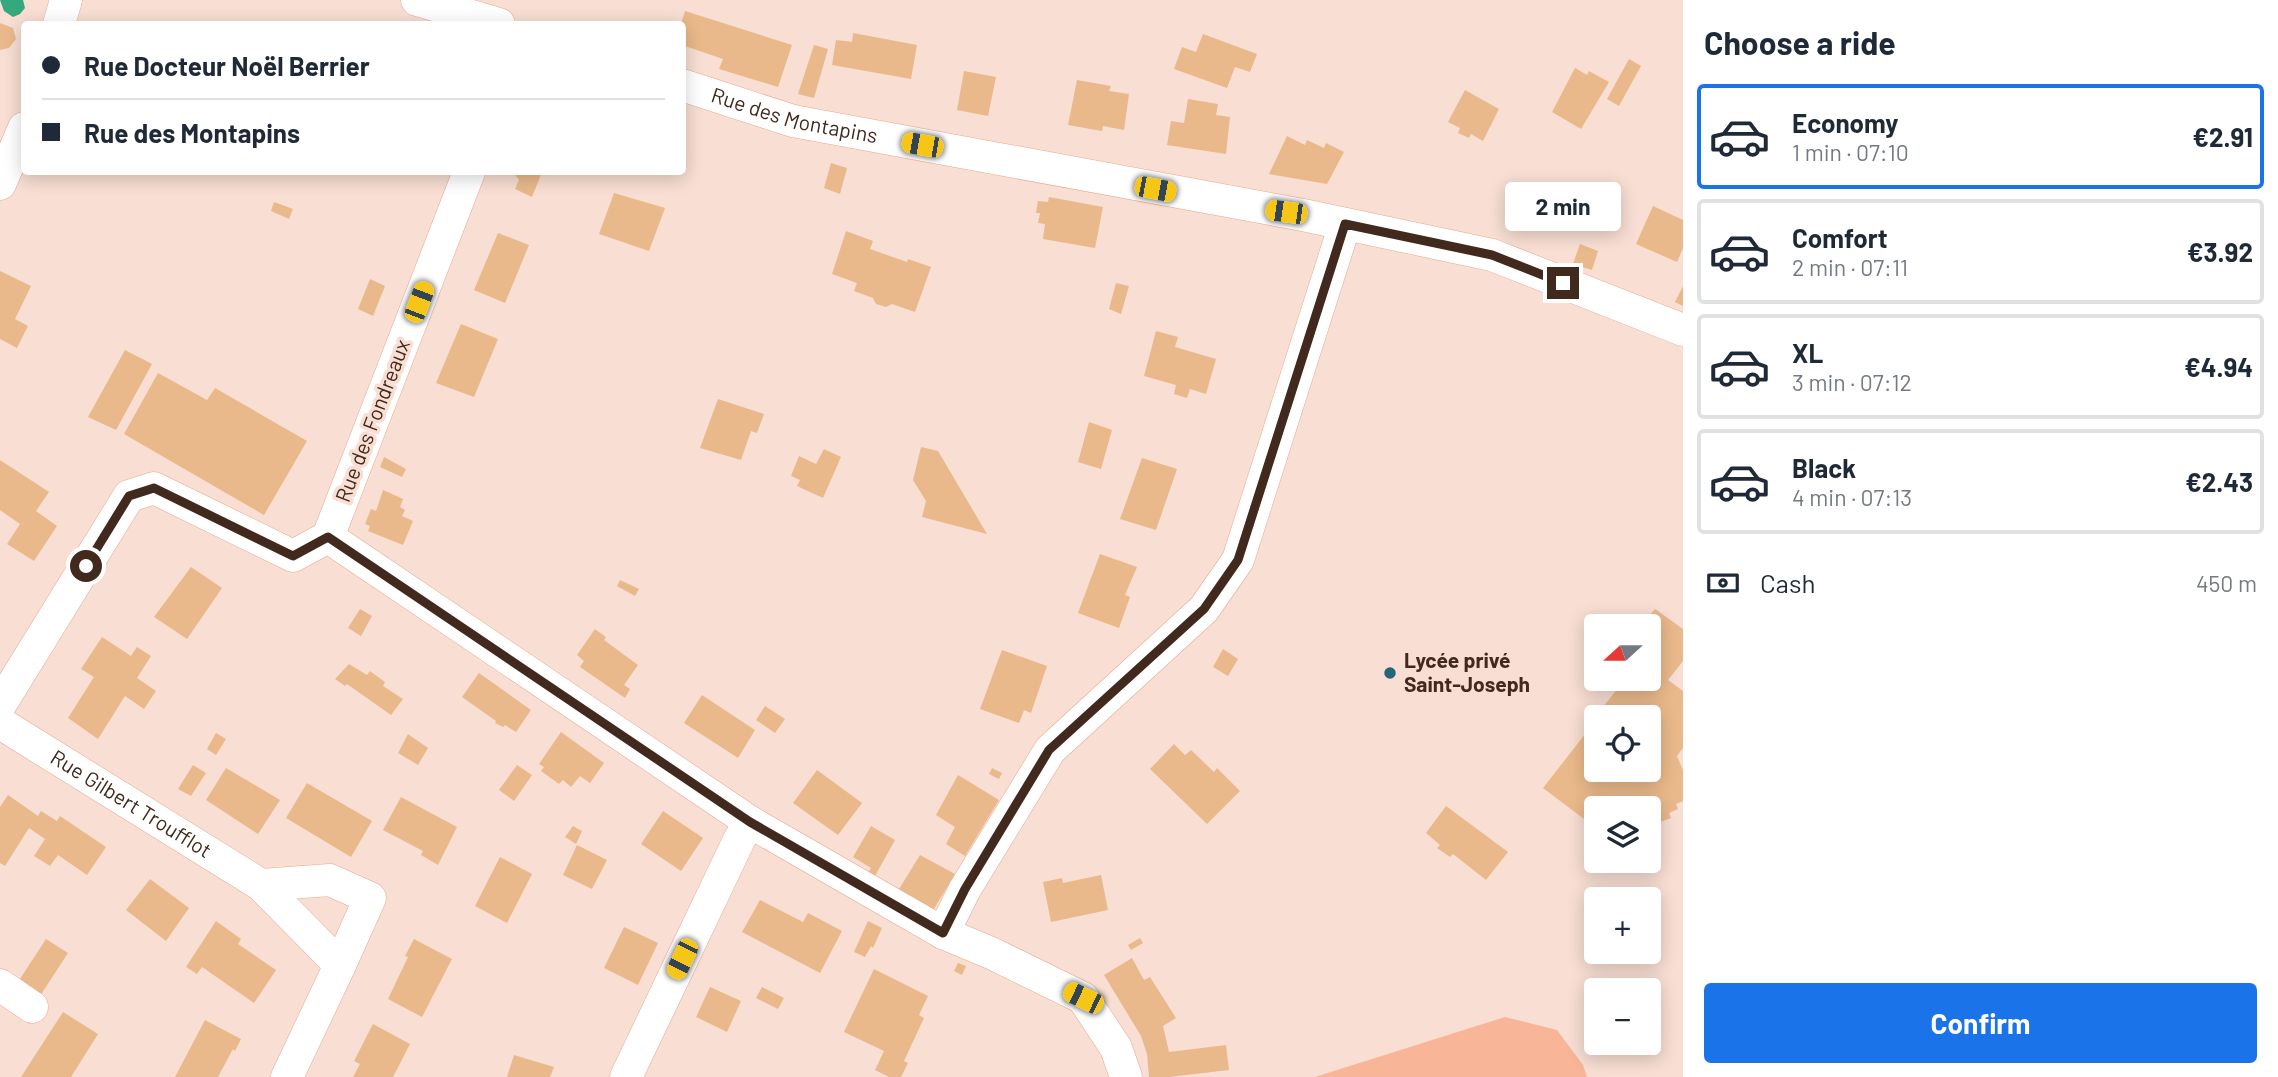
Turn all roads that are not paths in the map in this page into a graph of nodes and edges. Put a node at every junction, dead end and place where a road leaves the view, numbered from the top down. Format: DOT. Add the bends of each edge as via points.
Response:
graph roads {
  1 [pos="66,0"];
  2 [pos="417,0"];
  3 [pos="60,21"];
  4 [pos="489,21"];
  5 [pos="686,86"];
  6 [pos="21,135"];
  7 [pos="468,175"];
  8 [pos="0,184"];
  9 [pos="1345,224"];
  10 [pos="1683,330"];
  11 [pos="328,537"];
  12 [pos="0,705"];
  13 [pos="0,723"];
  14 [pos="750,822"];
  15 [pos="261,885"];
  16 [pos="943,933"];
  17 [pos="340,965"];
  18 [pos="0,985"];
  19 [pos="32,1007"];
  20 [pos="287,1077"];
  21 [pos="626,1077"];
  22 [pos="1126,1077"];
  1 -- 3 [label="street"];
  2 -- 4 [label="street"];
  5 -- 9 [label="street, Rue des Montapins" via="793,121"];
  6 -- 8 [label="street"];
  7 -- 11 [label="street, Rue des Fondreaux"];
  9 -- 10 [label="street, Rue des Montapins" via="1492,255"];
  9 -- 16 [label="street" via="1238,560 1204,609 1049,750"];
  11 -- 12 [label="street" via="293,556 154,488 129,496"];
  11 -- 14 [label="street"];
  13 -- 15 [label="street, Rue Gilbert Troufflot"];
  14 -- 16 [label="street"];
  14 -- 21 [label="street"];
  15 -- 17 [label="street, Rue Gilbert Troufflot"];
  15 -- 17 [label="street" via="330,880 370,898"];
  16 -- 22 [label="street" via="1083,998 1116,1048"];
  17 -- 20 [label="street"];
  18 -- 19 [label="street"];
}
